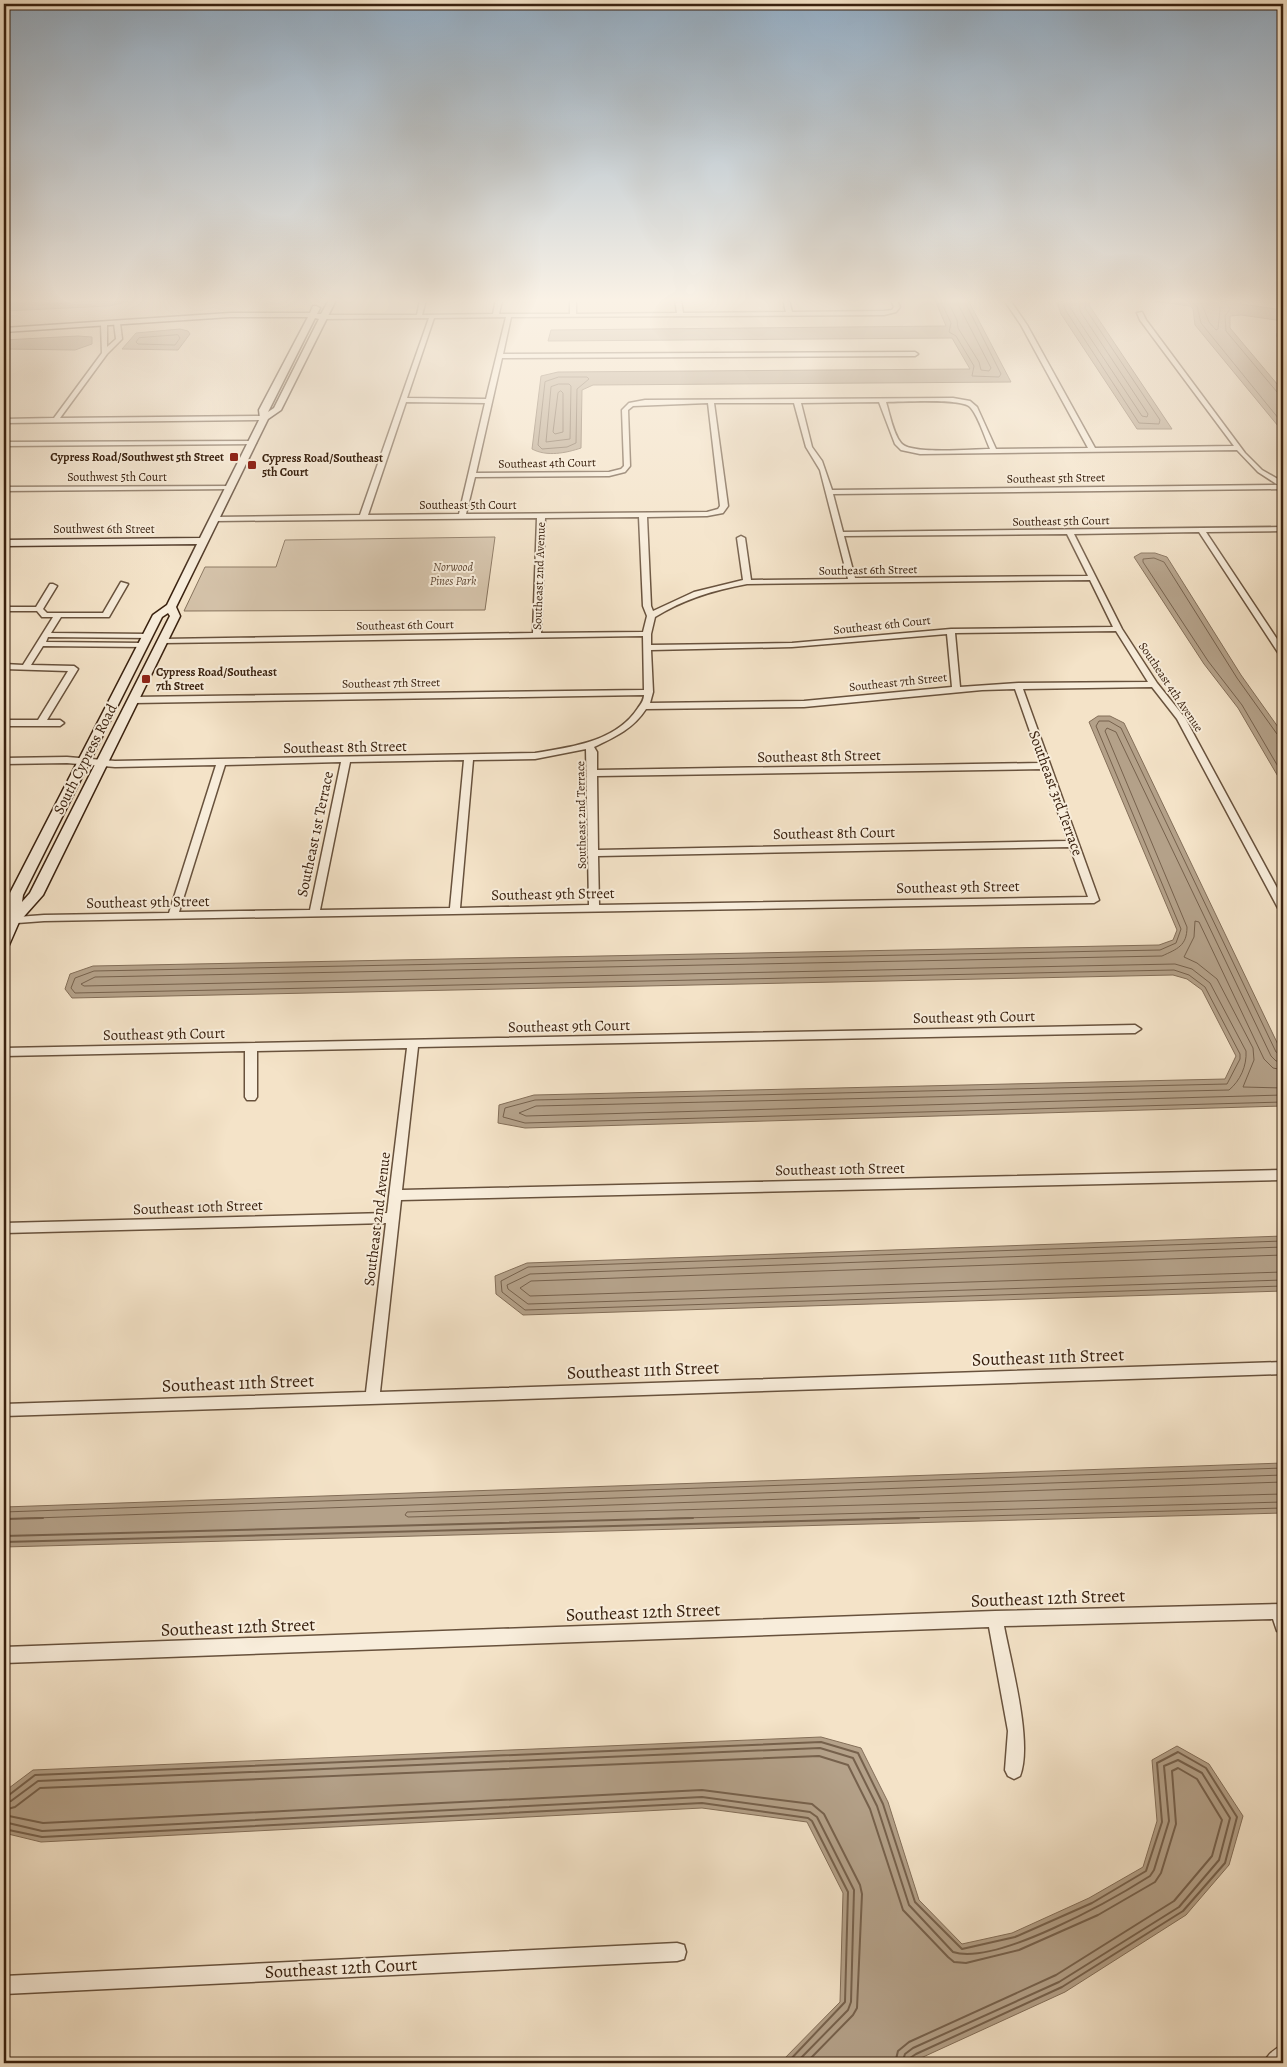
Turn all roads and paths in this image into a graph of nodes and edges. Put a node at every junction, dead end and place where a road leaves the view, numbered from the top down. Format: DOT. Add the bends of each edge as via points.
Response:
graph roads {
  1 [pos="73,396"];
  2 [pos="271,396"];
  3 [pos="284,396"];
  4 [pos="406,396"];
  5 [pos="490,396"];
  6 [pos="1063,396"];
  7 [pos="1200,396"];
  8 [pos="405,400"];
  9 [pos="489,401"];
  10 [pos="797,401"];
  11 [pos="882,401"];
  12 [pos="711,402"];
  13 [pos="264,418"];
  14 [pos="4,421"];
  15 [pos="55,421"];
  16 [pos="252,443"];
  17 [pos="4,444"];
  18 [pos="1238,448"];
  19 [pos="1093,450"];
  20 [pos="994,451"];
  21 [pos="471,475"];
  22 [pos="1283,486"];
  23 [pos="231,488"];
  24 [pos="4,489"];
  25 [pos="828,492"];
  26 [pos="643,514"];
  27 [pos="462,516"];
  28 [pos="541,516"];
  29 [pos="363,518"];
  30 [pos="215,519"];
  31 [pos="1283,529"];
  32 [pos="1201,530"];
  33 [pos="1070,532"];
  34 [pos="840,534"];
  35 [pos="741,538"];
  36 [pos="204,541"];
  37 [pos="4,543"];
  38 [pos="1093,578"];
  39 [pos="852,581"];
  40 [pos="747,582"];
  41 [pos="124,584"];
  42 [pos="53,586"];
  43 [pos="171,607"];
  44 [pos="4,609"];
  45 [pos="39,609"];
  46 [pos="58,615"];
  47 [pos="651,616"];
  48 [pos="1118,628"];
  49 [pos="950,631"];
  50 [pos="647,634"];
  51 [pos="46,635"];
  52 [pos="537,636"];
  53 [pos="146,640"];
  54 [pos="163,641"];
  55 [pos="40,644"];
  56 [pos="648,648"];
  57 [pos="1283,654"];
  58 [pos="4,667"];
  59 [pos="26,667"];
  60 [pos="1154,684"];
  61 [pos="1018,686"];
  62 [pos="956,688"];
  63 [pos="649,692"];
  64 [pos="134,700"];
  65 [pos="644,706"];
  66 [pos="4,723"];
  67 [pos="41,723"];
  68 [pos="60,723"];
  69 [pos="589,746"];
  70 [pos="469,758"];
  71 [pos="4,761"];
  72 [pos="346,761"];
  73 [pos="84,762"];
  74 [pos="101,763"];
  75 [pos="221,763"];
  76 [pos="1045,766"];
  77 [pos="592,773"];
  78 [pos="1075,844"];
  79 [pos="594,852"];
  80 [pos="1094,900"];
  81 [pos="594,908"];
  82 [pos="1283,908"];
  83 [pos="455,911"];
  84 [pos="314,914"];
  85 [pos="173,916"];
  86 [pos="8,921"];
  87 [pos="4,942"];
  88 [pos="1135,1029"];
  89 [pos="413,1044"];
  90 [pos="251,1047"];
  91 [pos="4,1052"];
  92 [pos="251,1097"];
  93 [pos="1283,1175"];
  94 [pos="397,1195"];
  95 [pos="394,1218"];
  96 [pos="4,1228"];
  97 [pos="1283,1368"];
  98 [pos="372,1398"];
  99 [pos="4,1410"];
  100 [pos="1281,1616"];
  101 [pos="994,1619"];
  102 [pos="4,1655"];
  103 [pos="1014,1770"];
  104 [pos="677,1952"];
  105 [pos="4,1985"];
  106 [pos="1283,2055"];
  107 [pos="1274,2063"];
  1 -- 15 [label="street"];
  2 -- 13 [label="street, South Cypress Road"];
  3 -- 13 [label="street, South Cypress Road" via="277,410"];
  4 -- 8 [label="street"];
  5 -- 9 [label="street"];
  6 -- 19 [label="street"];
  7 -- 18 [label="street"];
  8 -- 9 [label="street"];
  8 -- 29 [label="street"];
  9 -- 21 [label="street"];
  10 -- 11 [label="street"];
  10 -- 12 [label="street"];
  10 -- 25 [label="street" via="809,447 819,461"];
  11 -- 20 [label="street" via="968,402 975,408"];
  11 -- 20 [label="street" via="897,443 904,449 920,452"];
  12 -- 21 [label="street, Southeast 4th Court" via="631,404 625,410 627,466 623,471 609,474"];
  12 -- 26 [label="street, Southeast 5th Court" via="724,506 720,511 707,514"];
  13 -- 15 [label="street"];
  13 -- 16 [label="street, South Cypress Road"];
  14 -- 15 [label="street"];
  16 -- 17 [label="street"];
  16 -- 23 [label="street, South Cypress Road"];
  18 -- 19 [label="street"];
  18 -- 22 [label="street" via="1260,471"];
  19 -- 20 [label="street"];
  21 -- 27 [label="street"];
  22 -- 25 [label="street, Southeast 5th Street"];
  23 -- 24 [label="street, Southwest 5th Court"];
  23 -- 30 [label="street, South Cypress Road"];
  25 -- 34 [label="street"];
  26 -- 28 [label="street, Southeast 5th Court"];
  26 -- 47 [label="street, Southeast 2nd Terrace" via="647,606"];
  27 -- 28 [label="street, Southeast 5th Court"];
  27 -- 29 [label="street, Southeast 5th Court"];
  28 -- 52 [label="street, Southeast 2nd Avenue"];
  29 -- 30 [label="street, Southeast 5th Court"];
  30 -- 36 [label="street, South Cypress Road"];
  31 -- 32 [label="street, Southeast 5th Court"];
  32 -- 33 [label="street, Southeast 5th Court"];
  32 -- 57 [label="street"];
  33 -- 34 [label="street, Southeast 5th Court"];
  33 -- 38 [label="street, Southeast 4th Avenue"];
  34 -- 39 [label="street"];
  35 -- 40 [label="street"];
  36 -- 37 [label="street, Southwest 6th Street"];
  36 -- 43 [label="street, South Cypress Road"];
  38 -- 39 [label="street, Southeast 6th Street"];
  38 -- 48 [label="street, Southeast 4th Avenue"];
  39 -- 40 [label="street, Southeast 6th Street"];
  40 -- 47 [label="street, Southeast 6th Street" via="702,590"];
  41 -- 46 [label="street" via="106,615"];
  42 -- 45 [label="street"];
  43 -- 53 [label="street, South Cypress Road" via="158,616"];
  43 -- 54 [label="street, South Cypress Road" via="175,616"];
  44 -- 45 [label="street"];
  45 -- 46 [label="street" via="45,615"];
  46 -- 51 [label="street"];
  47 -- 50 [label="street, Southeast 2nd Terrace"];
  48 -- 49 [label="street, Southeast 6th Court"];
  48 -- 60 [label="street, Southeast 4th Avenue"];
  49 -- 56 [label="street, Southeast 6th Court" via="792,645"];
  49 -- 62 [label="street"];
  50 -- 52 [label="street, Southeast 6th Court"];
  50 -- 56 [label="street, Southeast 2nd Terrace"];
  51 -- 53 [label="street"];
  51 -- 55 [label="street"];
  52 -- 54 [label="street, Southeast 6th Court"];
  53 -- 55 [label="street"];
  53 -- 73 [label="street, South Cypress Road"];
  54 -- 64 [label="street, South Cypress Road"];
  55 -- 59 [label="street"];
  56 -- 63 [label="street, Southeast 2nd Terrace"];
  58 -- 59 [label="street"];
  59 -- 67 [label="street" via="74,669"];
  60 -- 61 [label="street, Southeast 7th Street"];
  60 -- 82 [label="street, Southeast 4th Avenue" via="1180,718"];
  61 -- 62 [label="street, Southeast 7th Street"];
  61 -- 76 [label="street, Southeast 3rd Terrace"];
  62 -- 65 [label="street, Southeast 7th Street" via="804,704"];
  63 -- 64 [label="street, Southeast 7th Street"];
  63 -- 65 [label="street, Southeast 2nd Terrace"];
  64 -- 74 [label="street, South Cypress Road"];
  65 -- 69 [label="street, Southeast 2nd Terrace" via="622,730"];
  66 -- 67 [label="street"];
  67 -- 68 [label="street"];
  69 -- 70 [label="street, Southeast 8th Street" via="535,756"];
  69 -- 77 [label="street, Southeast 2nd Terrace"];
  70 -- 72 [label="street, Southeast 8th Street"];
  70 -- 83 [label="street"];
  71 -- 73 [label="street, Southeast 8th Street"];
  72 -- 75 [label="street, Southeast 8th Street"];
  72 -- 84 [label="street, Southeast 1st Terrace"];
  73 -- 74 [label="street, Southeast 8th Street"];
  73 -- 86 [label="street, South Cypress Road" via="16,894"];
  74 -- 75 [label="street, Southeast 8th Street"];
  74 -- 86 [label="street, South Cypress Road" via="36,895"];
  75 -- 85 [label="street"];
  76 -- 77 [label="street, Southeast 8th Street"];
  76 -- 78 [label="street, Southeast 3rd Terrace"];
  77 -- 79 [label="street, Southeast 2nd Terrace"];
  78 -- 79 [label="street, Southeast 8th Court"];
  78 -- 80 [label="street, Southeast 3rd Terrace"];
  79 -- 81 [label="street, Southeast 2nd Terrace"];
  80 -- 81 [label="street, Southeast 9th Street"];
  81 -- 83 [label="street, Southeast 9th Street"];
  83 -- 84 [label="street, Southeast 9th Street"];
  84 -- 85 [label="street, Southeast 9th Street"];
  85 -- 86 [label="street, Southeast 9th Street"];
  86 -- 87 [label="street, South Cypress Road"];
  88 -- 89 [label="street, Southeast 9th Court"];
  89 -- 90 [label="street, Southeast 9th Court"];
  89 -- 94 [label="street, Southeast 2nd Avenue"];
  90 -- 91 [label="street, Southeast 9th Court"];
  90 -- 92 [label="street"];
  93 -- 94 [label="street, Southeast 10th Street"];
  94 -- 95 [label="street, Southeast 2nd Avenue"];
  95 -- 96 [label="street, Southeast 10th Street"];
  95 -- 98 [label="street, Southeast 2nd Avenue"];
  97 -- 98 [label="street, Southeast 11th Street"];
  98 -- 99 [label="street, Southeast 11th Street"];
  100 -- 101 [label="street, Southeast 12th Street"];
  101 -- 102 [label="street, Southeast 12th Street"];
  101 -- 103 [label="street" via="1016,1731"];
  104 -- 105 [label="street, Southeast 12th Court"];
  106 -- 107 [label="street"];
}
